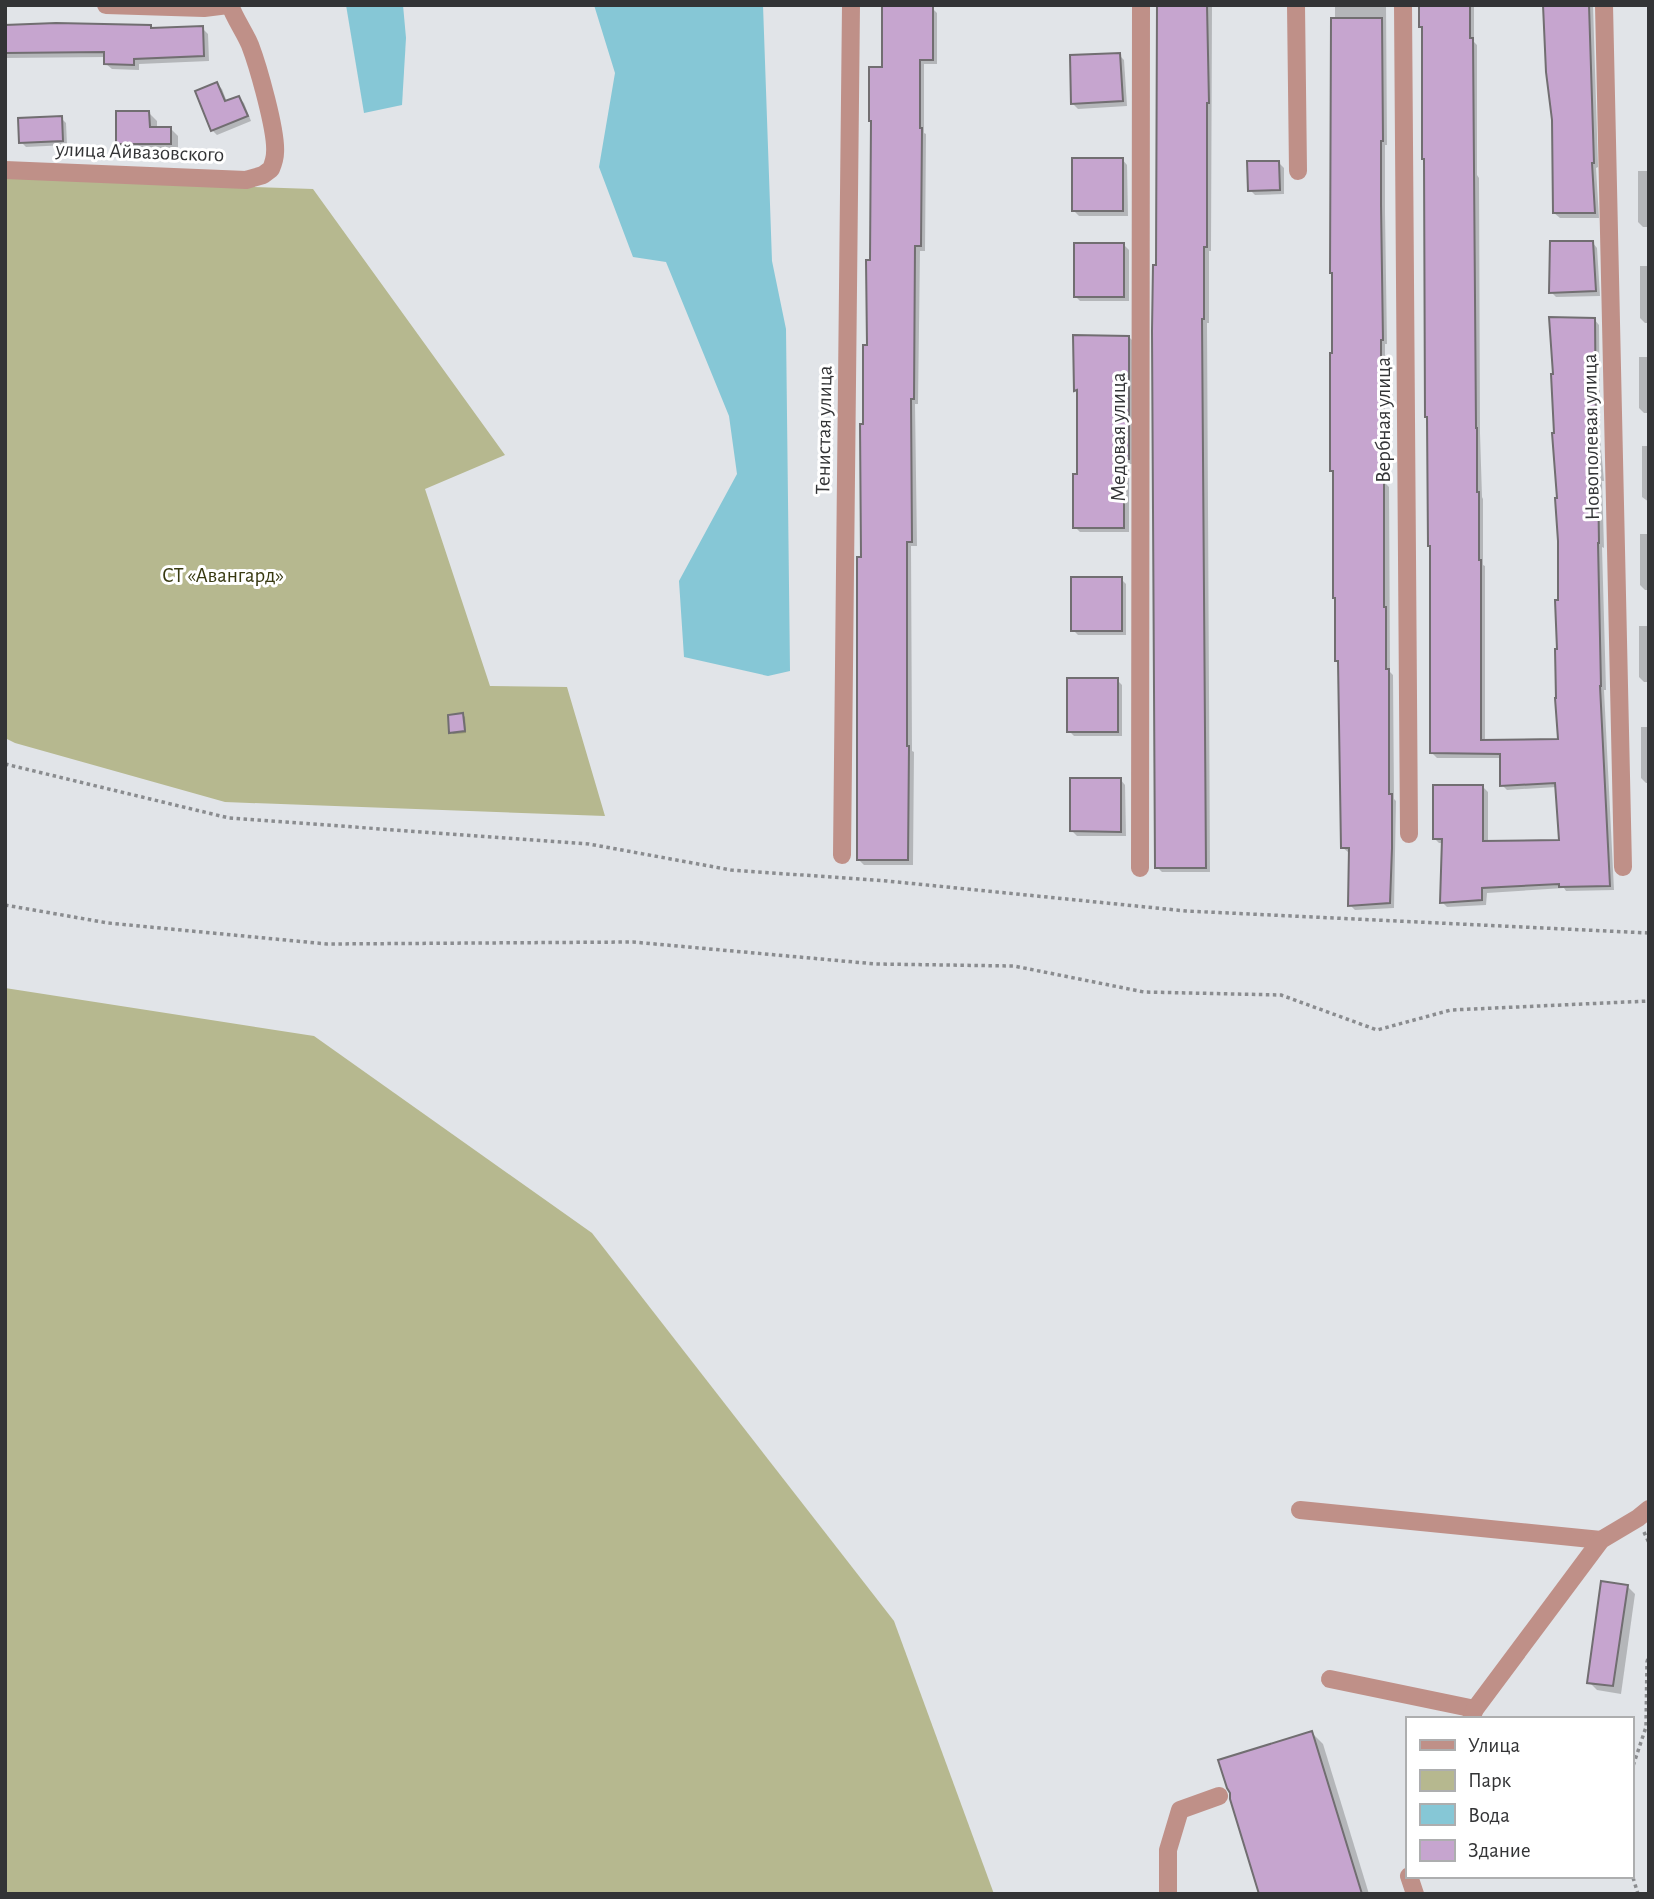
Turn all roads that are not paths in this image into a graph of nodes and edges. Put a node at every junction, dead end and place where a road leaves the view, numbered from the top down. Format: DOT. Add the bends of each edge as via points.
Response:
graph roads {
  1 [pos="106,5"];
  2 [pos="229,5"];
  3 [pos="851,5"];
  4 [pos="1141,5"];
  5 [pos="1296,5"];
  6 [pos="1403,5"];
  7 [pos="1604,5"];
  8 [pos="5,170"];
  9 [pos="1298,171"];
  10 [pos="1409,834"];
  11 [pos="842,855"];
  12 [pos="1623,867"];
  13 [pos="1140,868"];
  14 [pos="1649,1509"];
  15 [pos="1300,1510"];
  16 [pos="1601,1540"];
  17 [pos="1330,1679"];
  18 [pos="1473,1714"];
  19 [pos="1219,1796"];
  20 [pos="1168,1894"];
  1 -- 2 [label="street"];
  2 -- 8 [label="street, улица Айвазовского" via="249,44 273,135 271,169 263,175 246,180"];
  3 -- 11 [label="street, Тенистая улица"];
  4 -- 13 [label="street, Медовая улица"];
  5 -- 9 [label="street"];
  6 -- 10 [label="street, Вербная улица"];
  7 -- 12 [label="street, Новополевая улица"];
  14 -- 16 [label="street"];
  15 -- 16 [label="street"];
  16 -- 18 [label="street"];
  17 -- 18 [label="street"];
  19 -- 20 [label="street" via="1180,1810 1168,1850"];
}
